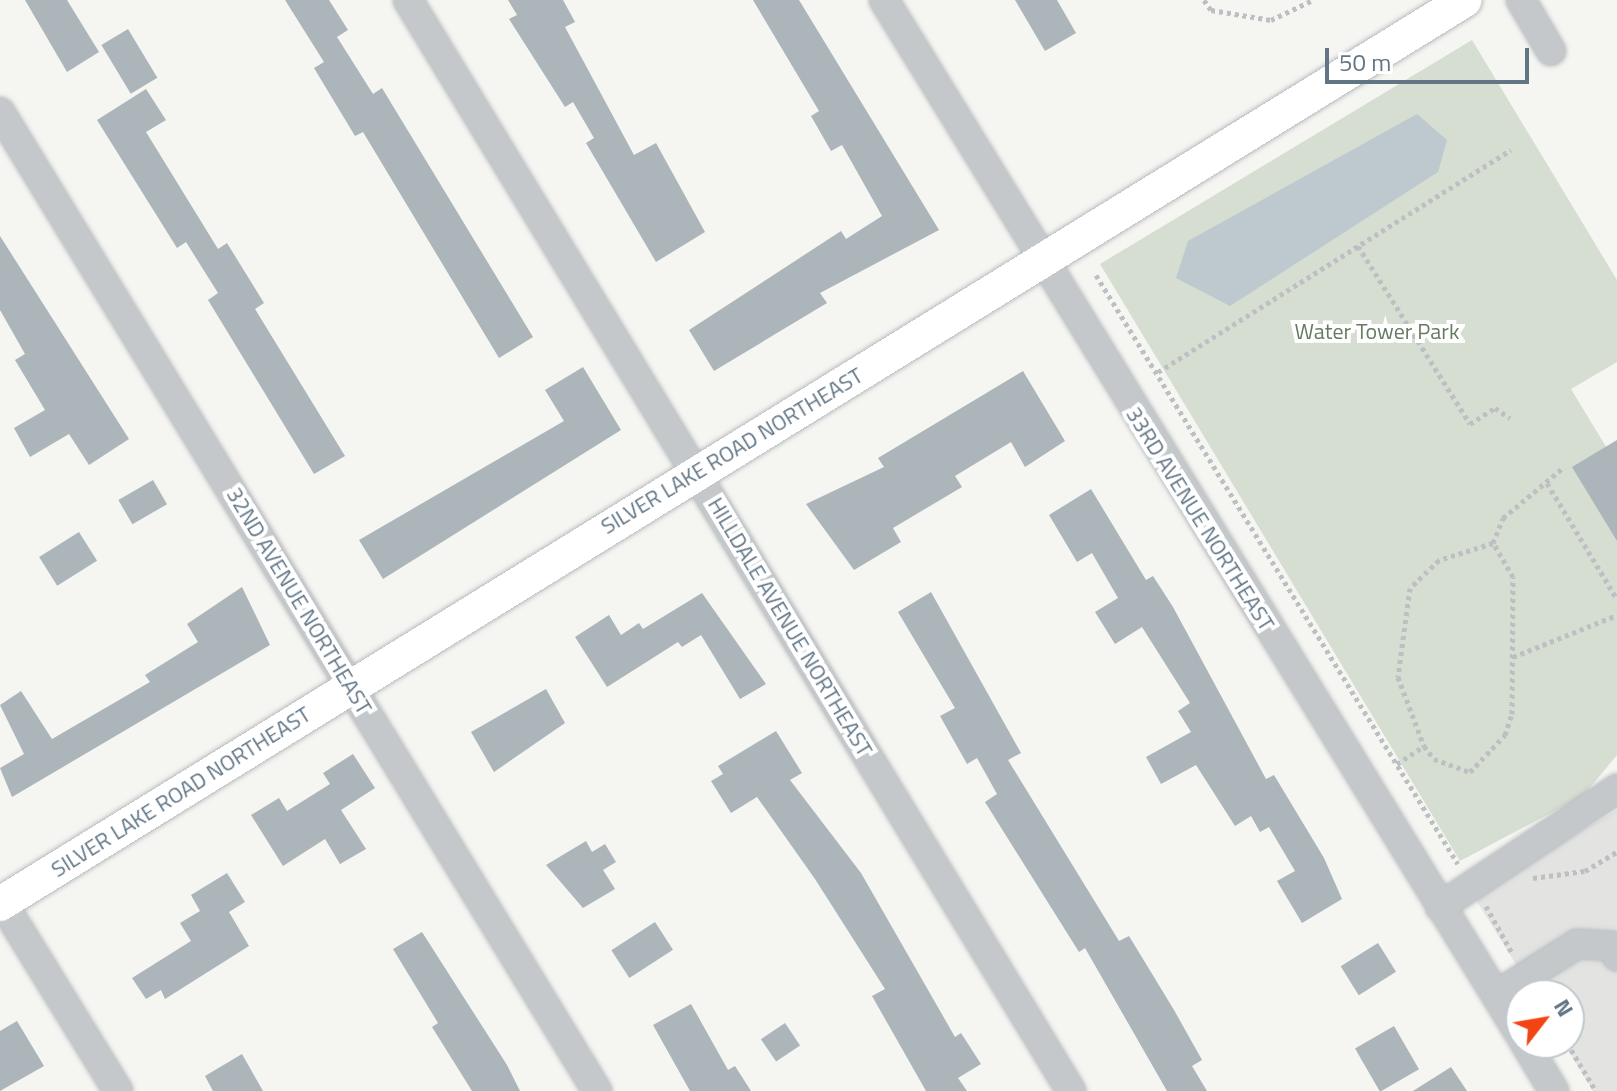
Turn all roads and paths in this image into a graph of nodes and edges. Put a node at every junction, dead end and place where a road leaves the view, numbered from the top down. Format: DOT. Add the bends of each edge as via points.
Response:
graph roads {
  1 [pos="408,0"];
  2 [pos="884,0"];
  3 [pos="1204,0"];
  4 [pos="1313,0"];
  5 [pos="1465,0"];
  6 [pos="1521,0"];
  7 [pos="1551,51"];
  8 [pos="0,112"];
  9 [pos="1511,150"];
  10 [pos="1358,246"];
  11 [pos="1044,262"];
  12 [pos="1096,275"];
  13 [pos="1158,372"];
  14 [pos="1510,418"];
  15 [pos="1564,467"];
  16 [pos="696,472"];
  17 [pos="1547,483"];
  18 [pos="1493,543"];
  19 [pos="1617,599"];
  20 [pos="1617,615"];
  21 [pos="1513,657"];
  22 [pos="351,686"];
  23 [pos="1424,746"];
  24 [pos="1397,764"];
  25 [pos="1617,789"];
  26 [pos="1606,802"];
  27 [pos="1617,852"];
  28 [pos="1522,876"];
  29 [pos="1483,895"];
  30 [pos="1,902"];
  31 [pos="1440,907"];
  32 [pos="1617,956"];
  33 [pos="1526,976"];
  34 [pos="1496,995"];
  35 [pos="1505,1010"];
  36 [pos="1535,1059"];
  37 [pos="1577,1059"];
  38 [pos="118,1091"];
  39 [pos="597,1091"];
  40 [pos="1071,1091"];
  41 [pos="1554,1091"];
  42 [pos="1596,1091"];
  1 -- 16 [label="street, HILLDALE AVENUE NORTHEAST"];
  2 -- 11 [label="street, 33RD AVENUE NORTHEAST"];
  3 -- 4 [label="path" via="1211,10 1271,20"];
  5 -- 11 [label="main road, SILVER LAKE ROAD NORTHEAST"];
  6 -- 7 [label="street"];
  8 -- 22 [label="street, 32ND AVENUE NORTHEAST"];
  9 -- 10 [label="path"];
  10 -- 13 [label="path"];
  10 -- 14 [label="path" via="1470,424 1495,408"];
  11 -- 16 [label="main road, SILVER LAKE ROAD NORTHEAST"];
  11 -- 31 [label="street, 33RD AVENUE NORTHEAST"];
  12 -- 13 [label="path"];
  13 -- 24 [label="path"];
  15 -- 17 [label="path"];
  16 -- 22 [label="main road, SILVER LAKE ROAD NORTHEAST"];
  16 -- 40 [label="street, HILLDALE AVENUE NORTHEAST"];
  17 -- 18 [label="path" via="1503,518"];
  17 -- 19 [label="path"];
  18 -- 21 [label="path" via="1513,577"];
  18 -- 23 [label="path" via="1439,560 1410,588 1398,677"];
  20 -- 21 [label="path"];
  21 -- 23 [label="path" via="1512,714 1484,765 1457,771"];
  22 -- 30 [label="main road, SILVER LAKE ROAD NORTHEAST"];
  22 -- 39 [label="street, 32ND AVENUE NORTHEAST"];
  23 -- 24 [label="path"];
  24 -- 29 [label="path"];
  25 -- 26 [label="street"];
  26 -- 29 [label="street"];
  27 -- 28 [label="path" via="1554,880"];
  29 -- 31 [label="street"];
  29 -- 33 [label="path"];
  30 -- 38 [label="street"];
  31 -- 34 [label="street, 33RD AVENUE NORTHEAST"];
  32 -- 33 [label="street" via="1611,946 1577,944"];
  33 -- 34 [label="street"];
  34 -- 35 [label="street, 33RD AVENUE NORTHEAST"];
  36 -- 41 [label="street"];
  37 -- 42 [label="path"];
}
